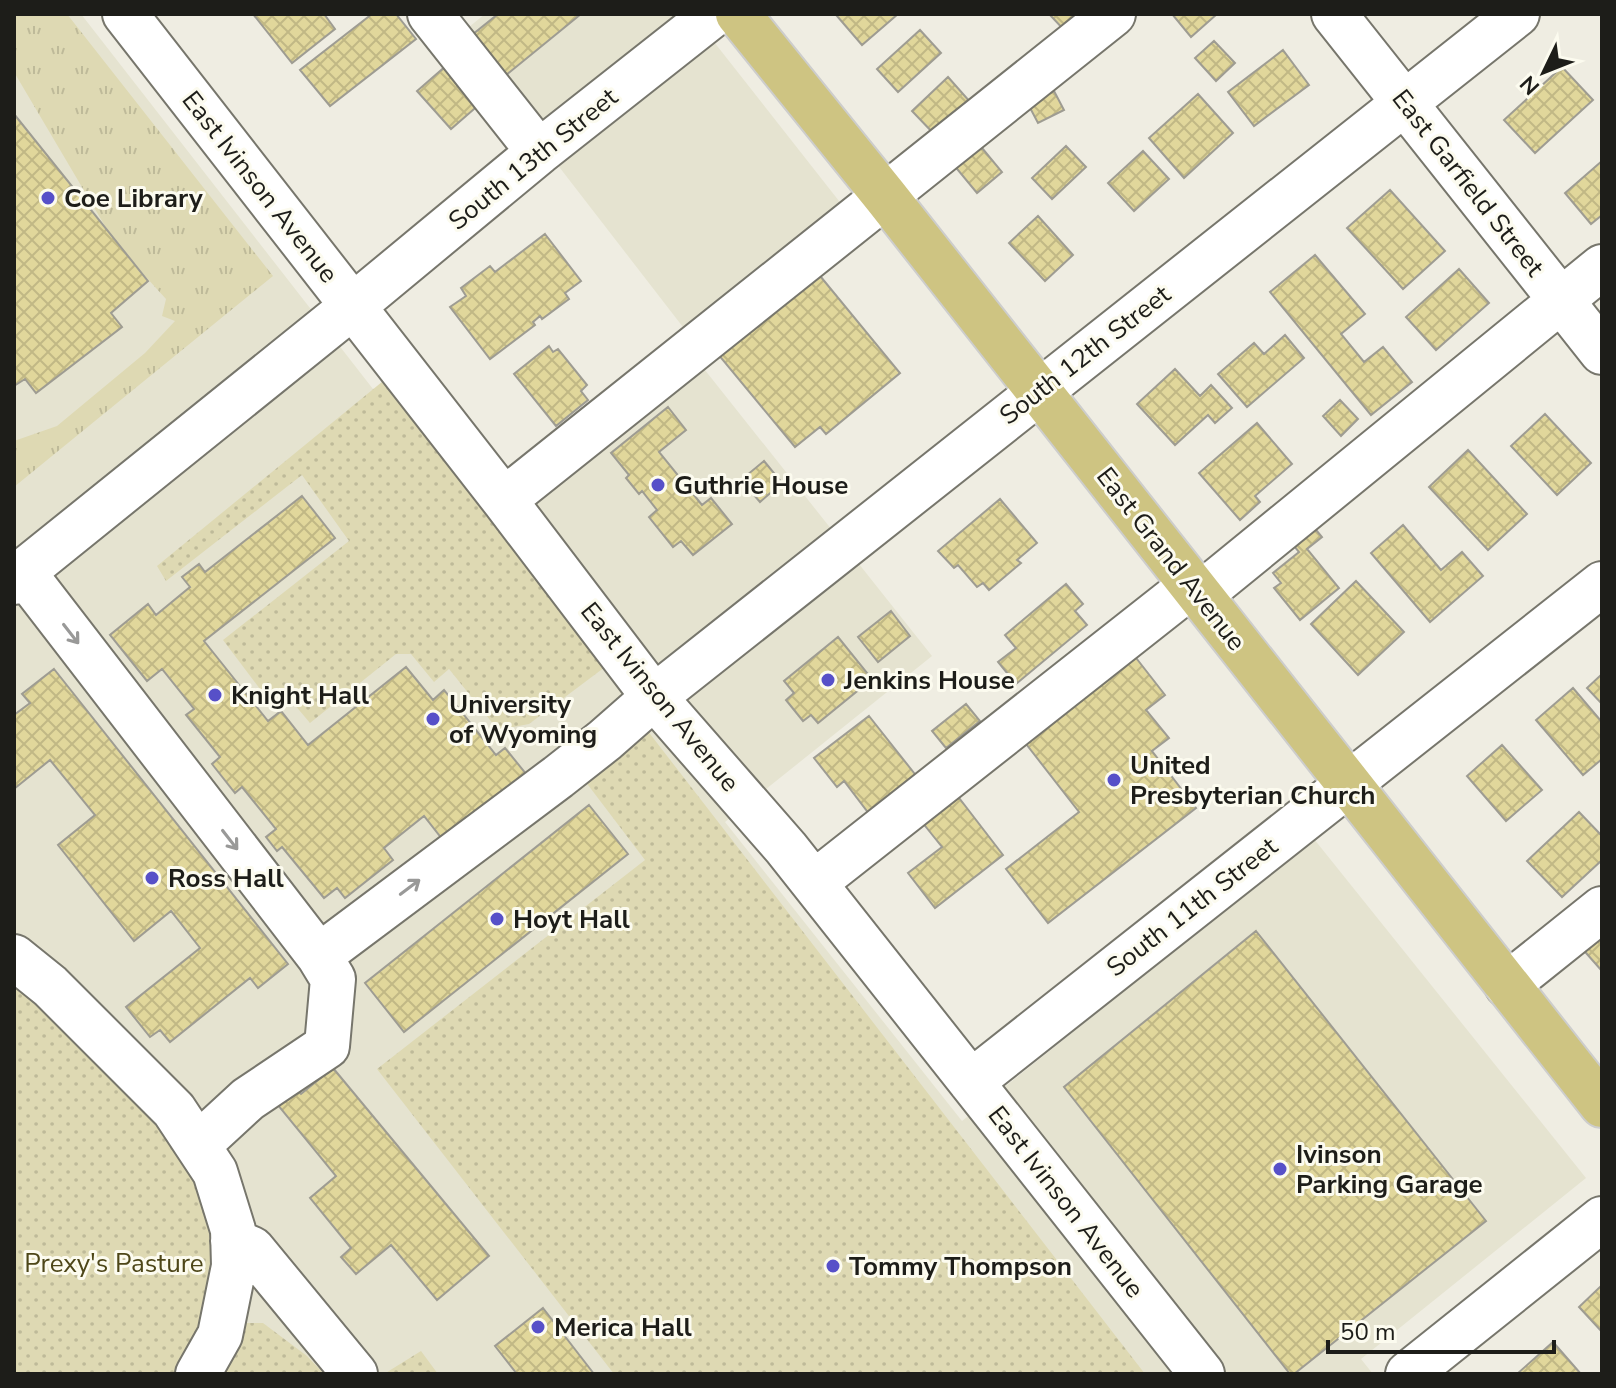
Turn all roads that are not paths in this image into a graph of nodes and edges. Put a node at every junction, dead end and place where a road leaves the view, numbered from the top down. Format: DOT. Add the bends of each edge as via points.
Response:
graph roads {
  1 [pos="125,14"];
  2 [pos="430,14"];
  3 [pos="714,14"];
  4 [pos="738,14"];
  5 [pos="1113,14"];
  6 [pos="1334,14"];
  7 [pos="1517,14"];
  8 [pos="1405,103"];
  9 [pos="539,152"];
  10 [pos="885,196"];
  11 [pos="1602,267"];
  12 [pos="1561,300"];
  13 [pos="353,306"];
  14 [pos="1602,352"];
  15 [pos="1039,392"];
  16 [pos="504,500"];
  17 [pos="19,577"];
  18 [pos="1602,584"];
  19 [pos="1196,590"];
  20 [pos="654,697"];
  21 [pos="1349,784"];
  22 [pos="814,883"];
  23 [pos="1602,909"];
  24 [pos="319,956"];
  25 [pos="14,957"];
  26 [pos="1507,985"];
  27 [pos="971,1082"];
  28 [pos="1602,1105"];
  29 [pos="198,1145"];
  30 [pos="1602,1219"];
  31 [pos="233,1241"];
  32 [pos="198,1374"];
  33 [pos="355,1374"];
  34 [pos="1202,1374"];
  35 [pos="1408,1374"];
  1 -- 13 [label="street, East Ivinson Avenue"];
  2 -- 9 [label="street"];
  3 -- 9 [label="street, South 13th Street"];
  4 -- 10 [label="main road, East Grand Avenue"];
  5 -- 10 [label="street"];
  6 -- 8 [label="street, East Garfield Street"];
  7 -- 8 [label="street, South 12th Street"];
  8 -- 12 [label="street, East Garfield Street"];
  8 -- 15 [label="street, South 12th Street"];
  9 -- 13 [label="street, South 13th Street"];
  10 -- 15 [label="main road, East Grand Avenue"];
  10 -- 16 [label="street"];
  11 -- 12 [label="street"];
  12 -- 14 [label="street, East Garfield Street"];
  12 -- 19 [label="street"];
  13 -- 16 [label="street, East Ivinson Avenue"];
  13 -- 17 [label="street, South 13th Street"];
  15 -- 19 [label="main road, East Grand Avenue"];
  15 -- 20 [label="street, South 12th Street"];
  16 -- 20 [label="street, East Ivinson Avenue"];
  17 -- 24 [label="street, one-way"];
  18 -- 21 [label="street, South 11th Street"];
  19 -- 21 [label="main road, East Grand Avenue"];
  19 -- 22 [label="street"];
  20 -- 22 [label="street, East Ivinson Avenue"];
  24 -- 20 [label="street, South 12th Street, one-way" via="558,777"];
  21 -- 26 [label="main road, East Grand Avenue"];
  21 -- 27 [label="street, South 11th Street"];
  22 -- 27 [label="street, East Ivinson Avenue"];
  23 -- 26 [label="street"];
  24 -- 29 [label="street" via="333,979 327,1046 248,1099"];
  25 -- 29 [label="street" via="174,1110"];
  26 -- 28 [label="main road, East Grand Avenue"];
  27 -- 34 [label="street, East Ivinson Avenue"];
  29 -- 31 [label="street" via="215,1172"];
  30 -- 35 [label="street"];
  31 -- 32 [label="street" via="234,1266 220,1335"];
  31 -- 33 [label="street" via="252,1249"];
}
